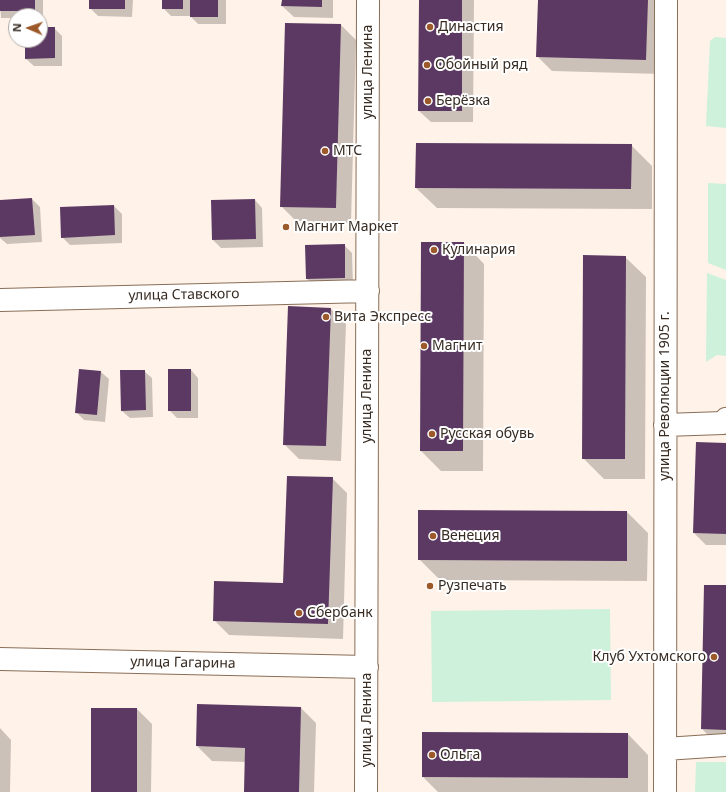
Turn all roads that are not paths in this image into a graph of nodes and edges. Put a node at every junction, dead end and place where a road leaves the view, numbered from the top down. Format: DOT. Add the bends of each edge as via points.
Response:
graph roads {
  1 [pos="368,0"];
  2 [pos="666,0"];
  3 [pos="368,291"];
  4 [pos="0,300"];
  5 [pos="726,419"];
  6 [pos="665,425"];
  7 [pos="0,659"];
  8 [pos="367,667"];
  9 [pos="726,745"];
  10 [pos="665,749"];
  11 [pos="366,792"];
  12 [pos="665,792"];
  1 -- 3 [label="street, улица Ленина"];
  2 -- 6 [label="street, улица Революции 1905 г."];
  3 -- 4 [label="street, улица Ставского"];
  3 -- 8 [label="street, улица Ленина"];
  5 -- 6 [label="street" via="723,423"];
  6 -- 10 [label="street, улица Революции 1905 г."];
  7 -- 8 [label="street, улица Гагарина"];
  8 -- 11 [label="street, улица Ленина"];
  9 -- 10 [label="street"];
  10 -- 12 [label="street, улица Революции 1905 г."];
}
